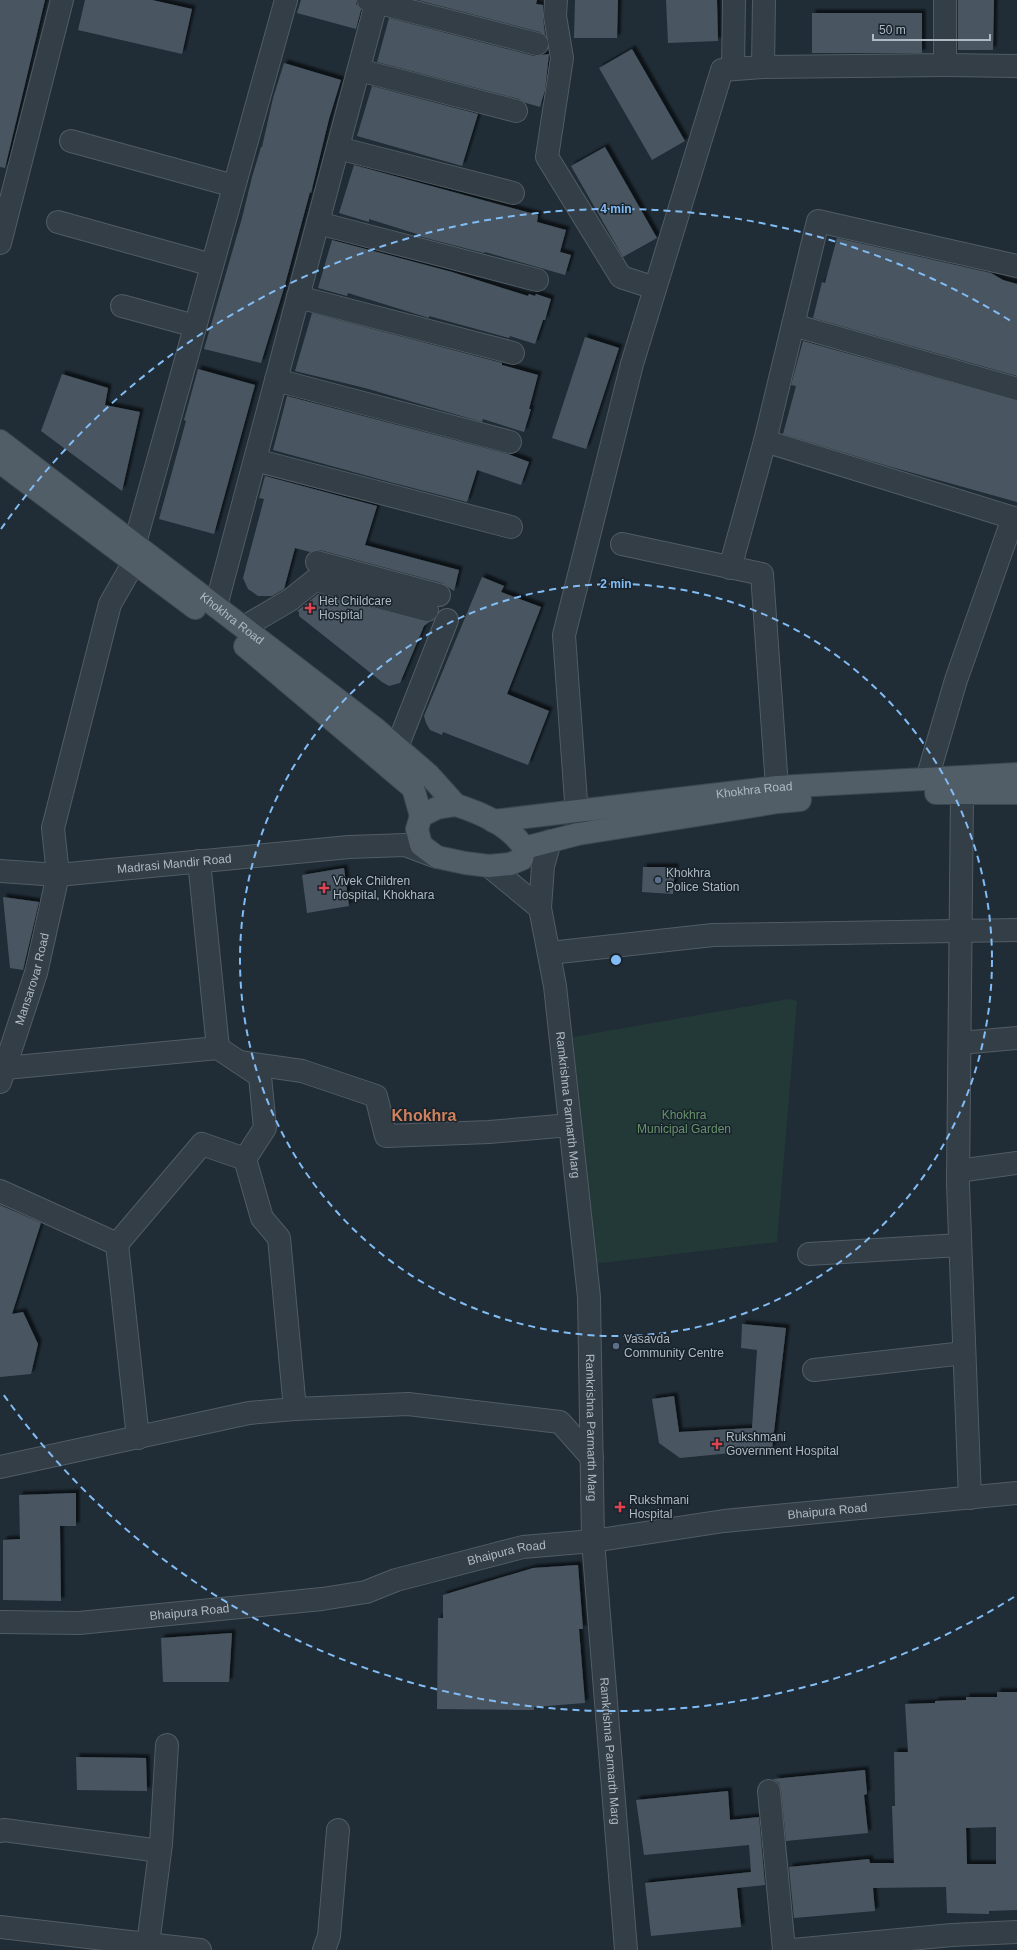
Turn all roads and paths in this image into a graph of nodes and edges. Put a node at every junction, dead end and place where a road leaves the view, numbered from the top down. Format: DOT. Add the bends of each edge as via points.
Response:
graph roads {
  1 [pos="62,0"];
  2 [pos="286,0"];
  3 [pos="556,0"];
  4 [pos="734,0"];
  5 [pos="764,0"];
  6 [pos="945,0"];
  7 [pos="374,1"];
  8 [pos="537,44"];
  9 [pos="944,65"];
  10 [pos="1017,66"];
  11 [pos="763,67"];
  12 [pos="733,69"];
  13 [pos="359,70"];
  14 [pos="516,111"];
  15 [pos="71,141"];
  16 [pos="338,148"];
  17 [pos="234,186"];
  18 [pos="513,193"];
  19 [pos="58,222"];
  20 [pos="318,223"];
  21 [pos="0,243"];
  22 [pos="212,265"];
  23 [pos="1017,266"];
  24 [pos="537,280"];
  25 [pos="655,288"];
  26 [pos="298,297"];
  27 [pos="122,306"];
  28 [pos="793,325"];
  29 [pos="195,326"];
  30 [pos="513,353"];
  31 [pos="276,380"];
  32 [pos="1017,389"];
  33 [pos="0,441"];
  34 [pos="765,441"];
  35 [pos="510,442"];
  36 [pos="255,460"];
  37 [pos="0,462"];
  38 [pos="1015,518"];
  39 [pos="511,527"];
  40 [pos="622,544"];
  41 [pos="134,552"];
  42 [pos="317,562"];
  43 [pos="730,568"];
  44 [pos="216,606"];
  45 [pos="436,611"];
  46 [pos="244,627"];
  47 [pos="391,742"];
  48 [pos="1017,774"];
  49 [pos="927,779"];
  50 [pos="777,787"];
  51 [pos="962,792"];
  52 [pos="1017,793"];
  53 [pos="456,805"];
  54 [pos="575,811"];
  55 [pos="493,821"];
  56 [pos="419,822"];
  57 [pos="578,834"];
  58 [pos="550,841"];
  59 [pos="349,846"];
  60 [pos="524,848"];
  61 [pos="437,856"];
  62 [pos="199,861"];
  63 [pos="490,866"];
  64 [pos="0,871"];
  65 [pos="58,875"];
  66 [pos="540,908"];
  67 [pos="1017,930"];
  68 [pos="961,932"];
  69 [pos="550,953"];
  70 [pos="1017,1038"];
  71 [pos="960,1043"];
  72 [pos="218,1048"];
  73 [pos="239,1062"];
  74 [pos="2,1075"];
  75 [pos="570,1125"];
  76 [pos="245,1159"];
  77 [pos="1017,1163"];
  78 [pos="958,1170"];
  79 [pos="0,1191"];
  80 [pos="117,1244"];
  81 [pos="960,1245"];
  82 [pos="809,1254"];
  83 [pos="964,1353"];
  84 [pos="814,1370"];
  85 [pos="295,1409"];
  86 [pos="138,1438"];
  87 [pos="592,1458"];
  88 [pos="0,1467"];
  89 [pos="1017,1493"];
  90 [pos="970,1498"];
  91 [pos="593,1541"];
  92 [pos="0,1622"];
  93 [pos="167,1745"];
  94 [pos="769,1791"];
  95 [pos="338,1830"];
  96 [pos="0,1831"];
  97 [pos="160,1851"];
  98 [pos="0,1927"];
  99 [pos="1017,1932"];
  100 [pos="148,1944"];
  101 [pos="200,1950"];
  102 [pos="324,1950"];
  103 [pos="626,1950"];
  104 [pos="784,1950"];
  105 [pos="793,1950"];
  1 -- 21 [label="street"];
  2 -- 17 [label="street, Mansarovar Road"];
  3 -- 25 [label="street" via="555,16 562,58 547,156 621,277"];
  4 -- 12 [label="street"];
  5 -- 11 [label="street"];
  6 -- 9 [label="street"];
  7 -- 8 [label="street"];
  7 -- 13 [label="street"];
  9 -- 10 [label="street"];
  9 -- 11 [label="street"];
  11 -- 12 [label="street"];
  12 -- 25 [label="street" via="722,70"];
  13 -- 14 [label="street"];
  13 -- 16 [label="street"];
  15 -- 17 [label="street"];
  16 -- 18 [label="street"];
  16 -- 20 [label="street"];
  17 -- 22 [label="street, Mansarovar Road"];
  19 -- 22 [label="street"];
  20 -- 24 [label="street"];
  20 -- 26 [label="street"];
  22 -- 29 [label="street, Mansarovar Road"];
  23 -- 28 [label="street" via="818,220"];
  25 -- 54 [label="street" via="632,364 564,635"];
  26 -- 30 [label="street"];
  26 -- 31 [label="street"];
  27 -- 29 [label="street"];
  28 -- 32 [label="street"];
  28 -- 34 [label="street"];
  29 -- 41 [label="street, Mansarovar Road"];
  31 -- 35 [label="street"];
  31 -- 36 [label="street"];
  33 -- 41 [label="main road, Khokhra Road"];
  34 -- 38 [label="street"];
  34 -- 43 [label="street"];
  36 -- 39 [label="street"];
  36 -- 44 [label="street"];
  37 -- 41 [label="main road, Khokhra Road"];
  38 -- 49 [label="street" via="956,680"];
  40 -- 43 [label="street"];
  41 -- 44 [label="main road, Khokhra Road"];
  41 -- 56 [label="main road, Khokhra Road" via="413,788"];
  41 -- 65 [label="street, Mansarovar Road" via="110,604 53,828"];
  42 -- 45 [label="street"];
  43 -- 50 [label="street" via="762,574"];
  44 -- 46 [label="main road, Khokhra Road"];
  45 -- 46 [label="street" via="315,580 290,600"];
  45 -- 47 [label="street"];
  46 -- 47 [label="main road, Khokhra Road"];
  47 -- 53 [label="main road, Khokhra Road" via="429,774"];
  48 -- 49 [label="main road, Khokhra Road"];
  49 -- 50 [label="main road, Khokhra Road"];
  50 -- 54 [label="main road, Khokhra Road"];
  51 -- 52 [label="main road, Khokhra Road"];
  51 -- 57 [label="main road, Khokhra Road" via="778,802"];
  51 -- 68 [label="street"];
  53 -- 55 [label="main road"];
  53 -- 56 [label="main road" via="437,808"];
  54 -- 55 [label="main road, Khokhra Road"];
  54 -- 57 [label="street"];
  55 -- 60 [label="main road" via="517,837"];
  56 -- 59 [label="street"];
  56 -- 61 [label="main road, Khokhra Road" via="422,845"];
  57 -- 58 [label="main road, Khokhra Road"];
  58 -- 60 [label="main road, Khokhra Road"];
  58 -- 66 [label="street, Ramkrishna Parmarth Marg" via="543,866"];
  59 -- 61 [label="street" via="405,845"];
  59 -- 62 [label="street, Madrasi Mandir Road"];
  60 -- 63 [label="main road" via="522,859 510,864"];
  61 -- 63 [label="main road" via="465,864"];
  62 -- 65 [label="street, Madrasi Mandir Road"];
  62 -- 72 [label="street"];
  63 -- 66 [label="street"];
  64 -- 65 [label="street, Madrasi Mandir Road"];
  65 -- 74 [label="street, Mansarovar Road" via="36,973"];
  66 -- 69 [label="street, Ramkrishna Parmarth Marg"];
  67 -- 68 [label="street"];
  68 -- 69 [label="street" via="713,935"];
  68 -- 71 [label="street"];
  69 -- 75 [label="street, Ramkrishna Parmarth Marg"];
  70 -- 71 [label="street"];
  71 -- 78 [label="street"];
  72 -- 73 [label="street"];
  72 -- 74 [label="street"];
  73 -- 75 [label="street" via="302,1071 376,1096 386,1136 489,1132"];
  73 -- 76 [label="street" via="260,1076 265,1128"];
  75 -- 87 [label="street, Ramkrishna Parmarth Marg" via="589,1297"];
  76 -- 80 [label="street" via="202,1144"];
  76 -- 85 [label="street" via="262,1218 279,1238"];
  77 -- 78 [label="street"];
  78 -- 81 [label="street"];
  79 -- 80 [label="street"];
  80 -- 86 [label="street"];
  81 -- 82 [label="street"];
  81 -- 83 [label="street"];
  83 -- 84 [label="street"];
  83 -- 90 [label="street"];
  85 -- 86 [label="street" via="249,1413"];
  85 -- 87 [label="street" via="408,1404 560,1422"];
  86 -- 88 [label="street"];
  87 -- 91 [label="street, Ramkrishna Parmarth Marg"];
  89 -- 90 [label="street, Bhaipura Road"];
  90 -- 91 [label="street, Bhaipura Road" via="724,1521"];
  91 -- 92 [label="street, Bhaipura Road" via="523,1547 396,1580 366,1592 322,1599 79,1623"];
  91 -- 103 [label="street, Ramkrishna Parmarth Marg"];
  93 -- 97 [label="street"];
  94 -- 104 [label="street"];
  95 -- 102 [label="street" via="329,1936"];
  96 -- 97 [label="street"];
  97 -- 100 [label="street"];
  98 -- 100 [label="street"];
  99 -- 105 [label="street" via="952,1935"];
  100 -- 101 [label="street"];
}
